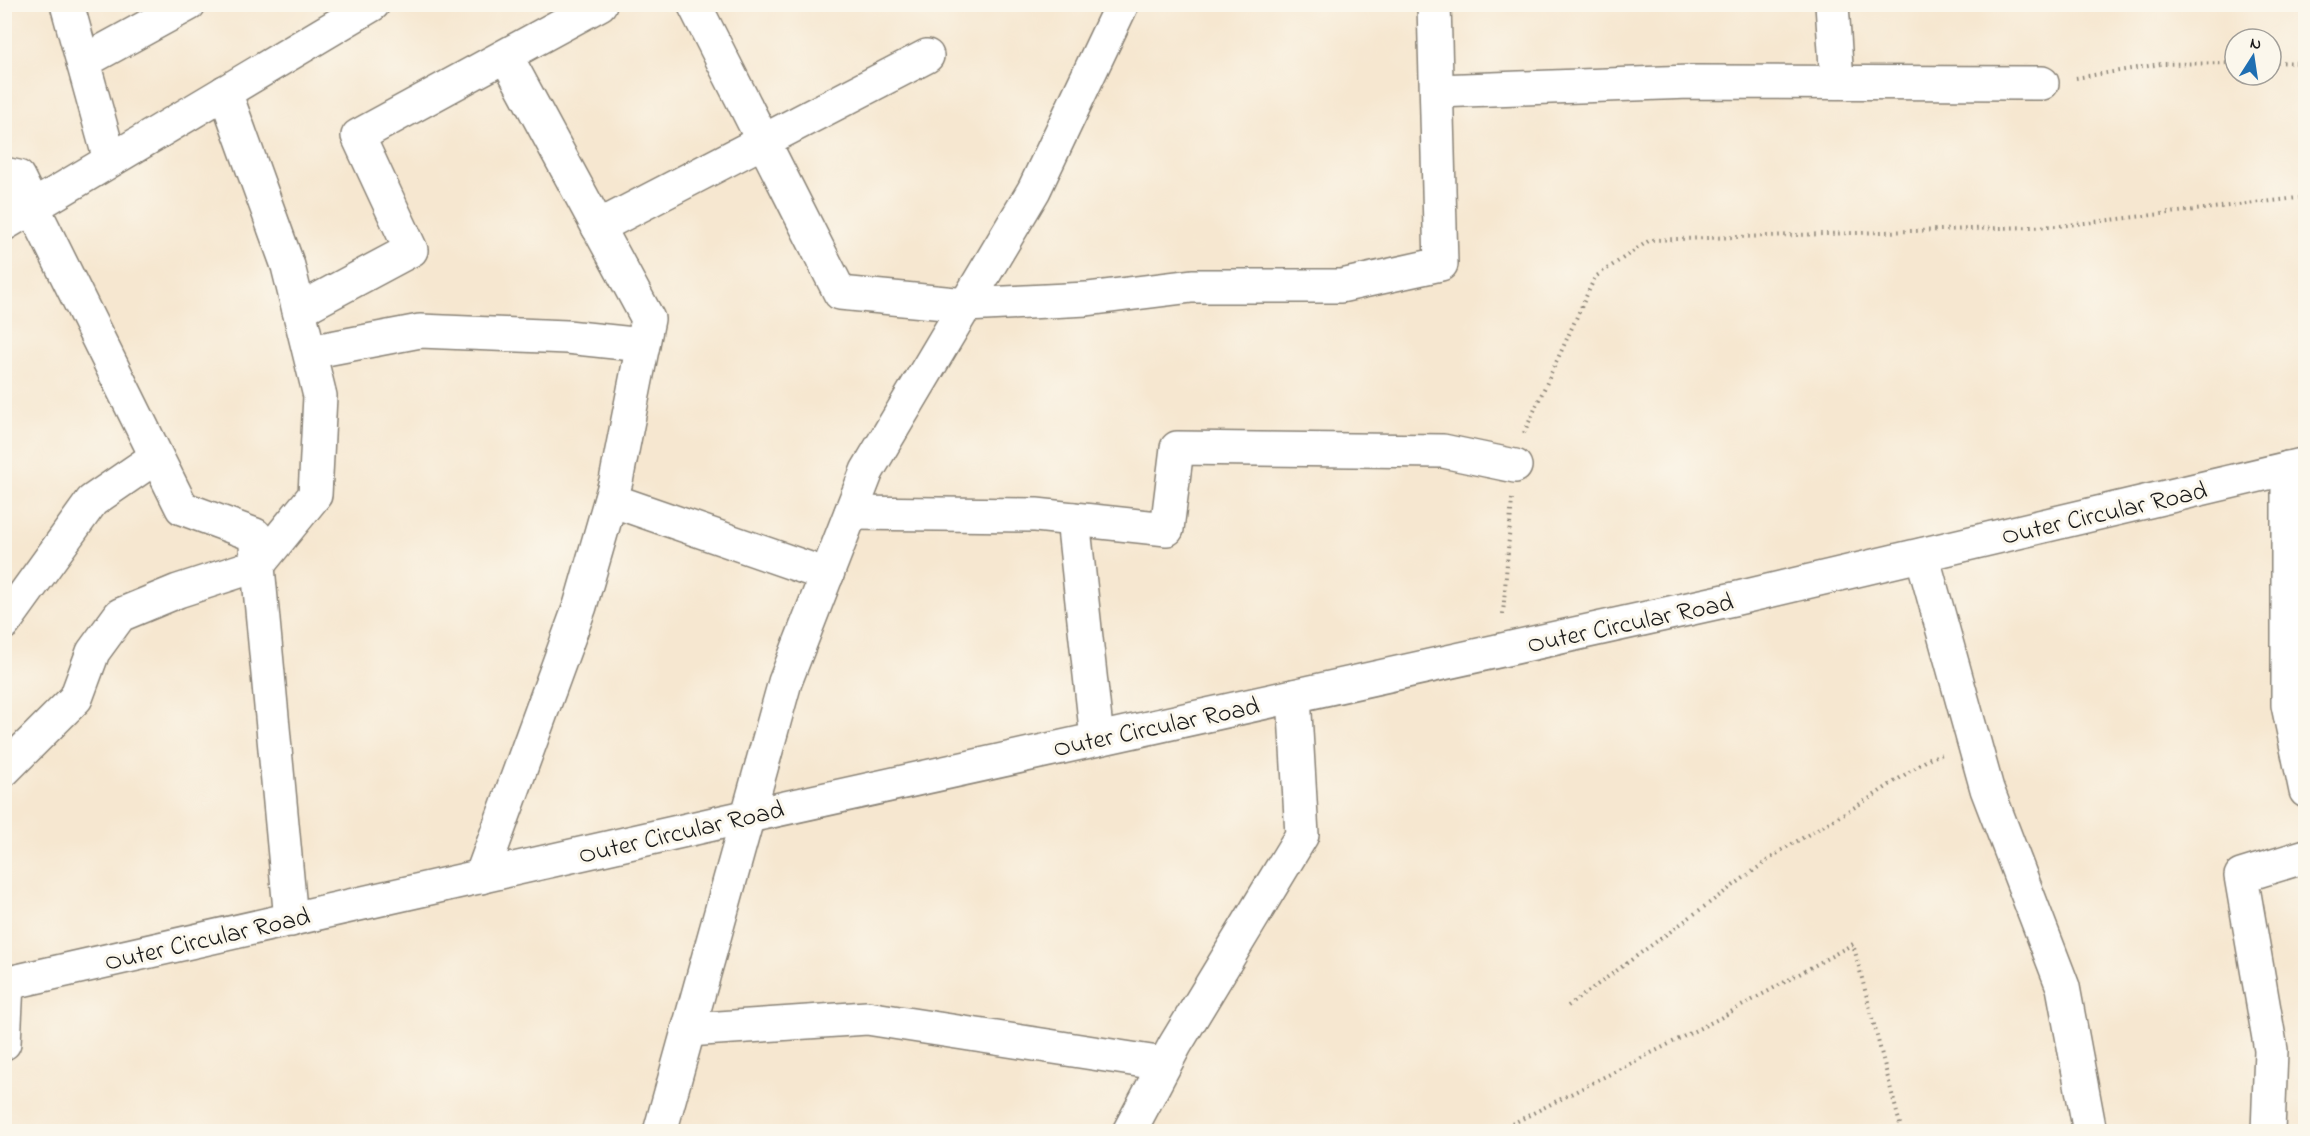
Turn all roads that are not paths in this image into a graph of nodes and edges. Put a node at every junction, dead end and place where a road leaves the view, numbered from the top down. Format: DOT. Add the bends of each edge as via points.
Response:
graph roads {
  1 [pos="67,4"];
  2 [pos="189,4"];
  3 [pos="373,4"];
  4 [pos="600,4"];
  5 [pos="694,4"];
  6 [pos="1122,4"];
  7 [pos="1434,4"];
  8 [pos="1832,4"];
  9 [pos="506,56"];
  10 [pos="927,56"];
  11 [pos="83,62"];
  12 [pos="1837,82"];
  13 [pos="2042,83"];
  14 [pos="1437,91"];
  15 [pos="225,92"];
  16 [pos="763,141"];
  17 [pos="110,160"];
  18 [pos="4,174"];
  19 [pos="33,206"];
  20 [pos="4,224"];
  21 [pos="598,226"];
  22 [pos="966,305"];
  23 [pos="299,310"];
  24 [pos="643,345"];
  25 [pos="310,352"];
  26 [pos="156,457"];
  27 [pos="1515,466"];
  28 [pos="2297,466"];
  29 [pos="611,500"];
  30 [pos="851,513"];
  31 [pos="1073,519"];
  32 [pos="1922,555"];
  33 [pos="258,565"];
  34 [pos="827,575"];
  35 [pos="4,623"];
  36 [pos="1294,696"];
  37 [pos="1097,740"];
  38 [pos="4,770"];
  39 [pos="2305,788"];
  40 [pos="747,816"];
  41 [pos="2306,856"];
  42 [pos="481,877"];
  43 [pos="291,920"];
  44 [pos="6,984"];
  45 [pos="688,1030"];
  46 [pos="4,1043"];
  47 [pos="1164,1064"];
  48 [pos="660,1131"];
  49 [pos="1129,1131"];
  50 [pos="2090,1131"];
  51 [pos="2268,1131"];
  1 -- 11 [label="street"];
  2 -- 11 [label="street"];
  3 -- 15 [label="street"];
  4 -- 9 [label="street"];
  5 -- 16 [label="street"];
  6 -- 22 [label="street" via="1034,190"];
  7 -- 14 [label="street"];
  8 -- 12 [label="street"];
  9 -- 21 [label="street"];
  9 -- 23 [label="street" via="358,136 411,250"];
  10 -- 16 [label="street"];
  11 -- 17 [label="street"];
  12 -- 13 [label="street"];
  12 -- 14 [label="street" via="1690,82"];
  14 -- 22 [label="street" via="1441,264 1341,286 1192,286 1087,299"];
  15 -- 17 [label="street"];
  15 -- 23 [label="street" via="288,266"];
  16 -- 21 [label="street"];
  16 -- 22 [label="street" via="840,293"];
  17 -- 19 [label="street"];
  18 -- 19 [label="street" via="18,177"];
  19 -- 20 [label="street"];
  19 -- 26 [label="street"];
  21 -- 24 [label="street" via="648,319"];
  22 -- 30 [label="street" via="867,471"];
  23 -- 25 [label="street"];
  24 -- 25 [label="street" via="567,337 420,331"];
  24 -- 29 [label="street"];
  25 -- 33 [label="street" via="320,396 315,495"];
  26 -- 33 [label="street" via="182,508 255,535"];
  26 -- 35 [label="street" via="93,501"];
  27 -- 31 [label="street" via="1443,451 1177,448 1167,529"];
  28 -- 32 [label="street, Outer Circular Road"];
  28 -- 39 [label="street" via="2288,705"];
  29 -- 34 [label="street"];
  29 -- 42 [label="street" via="580,606"];
  30 -- 31 [label="street"];
  30 -- 34 [label="street"];
  31 -- 37 [label="street"];
  32 -- 36 [label="street, Outer Circular Road"];
  32 -- 50 [label="street" via="1987,789 2063,987"];
  33 -- 38 [label="street" via="120,615 93,652 76,698"];
  33 -- 43 [label="street"];
  34 -- 40 [label="street" via="785,682"];
  36 -- 37 [label="street, Outer Circular Road"];
  36 -- 47 [label="street" via="1302,835"];
  37 -- 40 [label="street, Outer Circular Road"];
  40 -- 42 [label="street, Outer Circular Road"];
  40 -- 45 [label="street"];
  41 -- 51 [label="street" via="2241,876 2271,1050"];
  42 -- 43 [label="street, Outer Circular Road"];
  43 -- 44 [label="street, Outer Circular Road"];
  44 -- 46 [label="street"];
  45 -- 47 [label="street" via="867,1018"];
  45 -- 48 [label="street"];
  47 -- 49 [label="street"];
}
